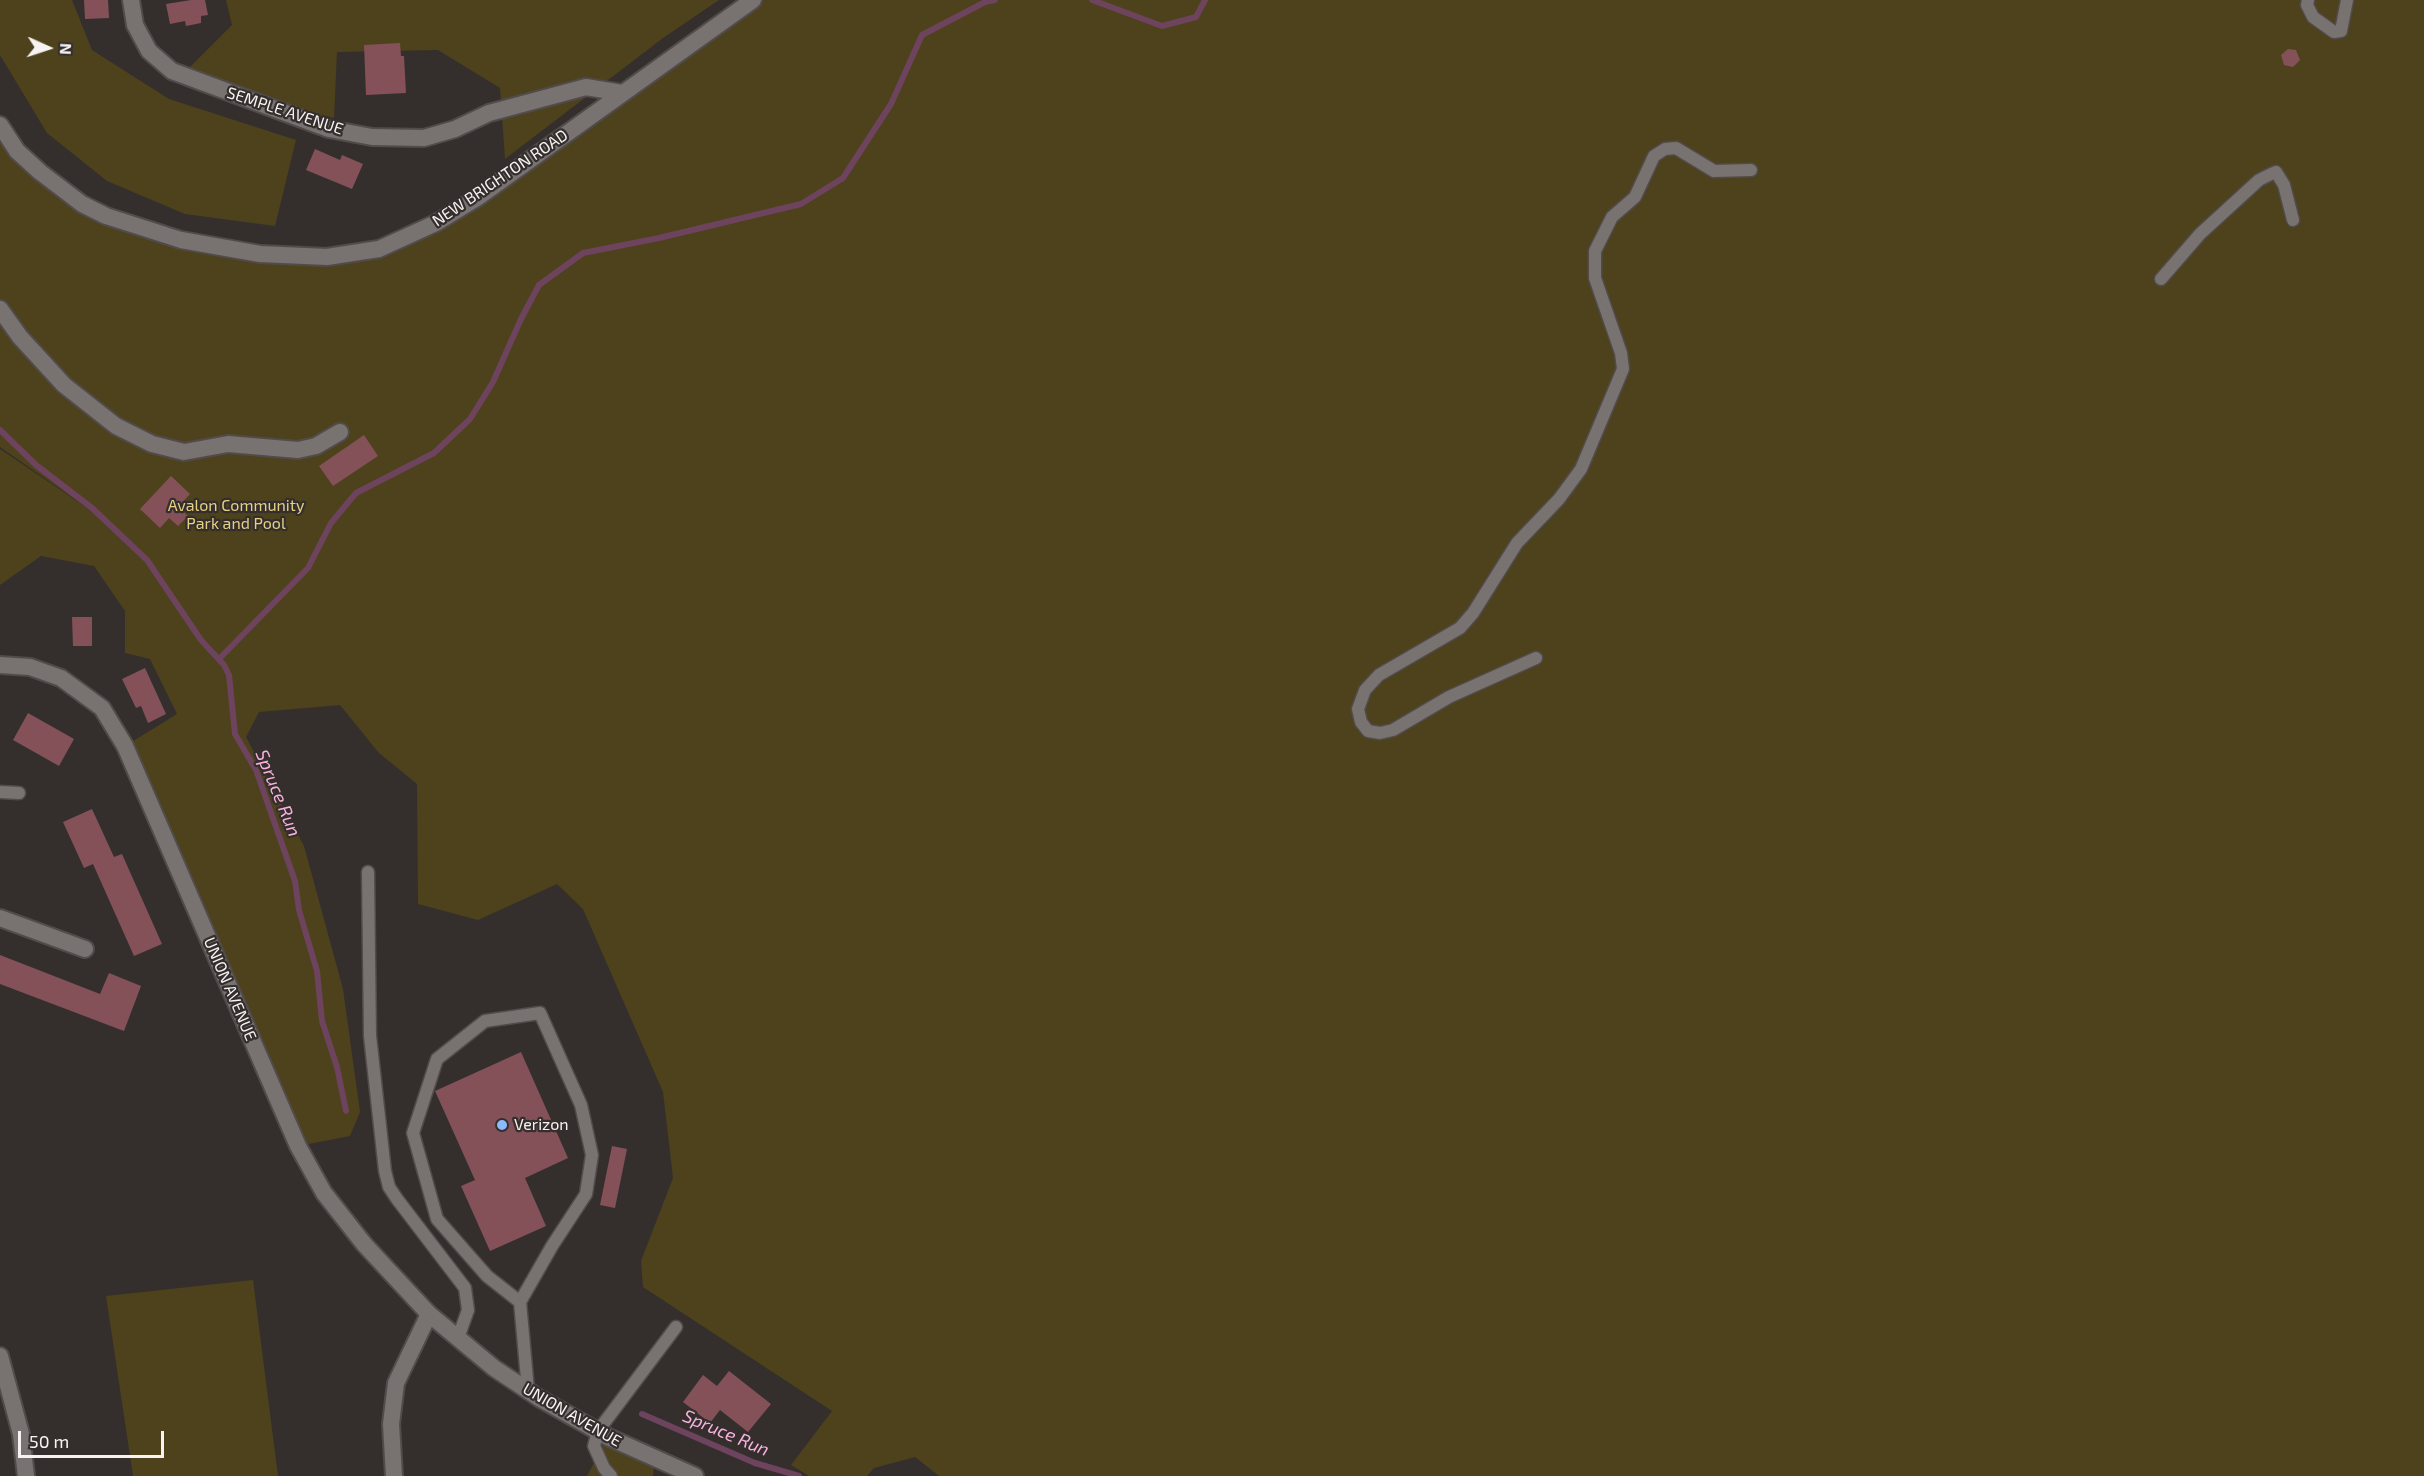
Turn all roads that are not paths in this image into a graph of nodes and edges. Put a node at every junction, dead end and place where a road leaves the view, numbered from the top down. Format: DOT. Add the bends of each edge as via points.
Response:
graph roads {
  1 [pos="131,0"];
  2 [pos="753,0"];
  3 [pos="2308,0"];
  4 [pos="2347,0"];
  5 [pos="622,93"];
  6 [pos="0,125"];
  7 [pos="1751,170"];
  8 [pos="2293,220"];
  9 [pos="2161,279"];
  10 [pos="0,309"];
  11 [pos="340,432"];
  12 [pos="1536,658"];
  13 [pos="0,664"];
  14 [pos="0,792"];
  15 [pos="20,793"];
  16 [pos="368,872"];
  17 [pos="0,918"];
  18 [pos="85,948"];
  19 [pos="520,1302"];
  20 [pos="429,1314"];
  21 [pos="676,1327"];
  22 [pos="458,1338"];
  23 [pos="0,1356"];
  24 [pos="528,1390"];
  25 [pos="598,1431"];
  26 [pos="26,1476"];
  27 [pos="394,1476"];
  28 [pos="611,1476"];
  29 [pos="696,1476"];
  1 -- 5 [label="street, SEMPLE AVENUE" via="135,25 149,51 172,71 329,129 372,137 424,138 489,113 586,87"];
  2 -- 5 [label="street, NEW BRIGHTON ROAD"];
  3 -- 4 [label="lane" via="2313,17 2334,32 2341,31"];
  5 -- 6 [label="street, NEW BRIGHTON ROAD" via="436,223 379,249 327,257 220,248 106,216 82,204 40,172 17,151"];
  7 -- 12 [label="lane" via="1714,171 1676,148 1654,156 1635,197 1612,217 1595,251 1595,278 1623,365 1581,469 1517,543 1460,628 1379,675 1365,690 1358,710 1361,722 1368,731 1393,730 1449,697"];
  8 -- 9 [label="lane" via="2284,185 2276,172 2271,174 2259,180 2200,234"];
  10 -- 11 [label="street" via="64,385 116,426 152,444 184,452 228,444 298,450 316,446"];
  13 -- 20 [label="street, UNION AVENUE" via="30,667 61,678 102,708 125,746 298,1146 324,1193 364,1244"];
  14 -- 15 [label="lane"];
  16 -- 22 [label="lane" via="370,1036 385,1171 396,1199 465,1288 468,1310"];
  17 -- 18 [label="street"];
  19 -- 19 [label="lane" via="586,1194 592,1155 581,1105 540,1013 485,1021 437,1059 413,1133 437,1219 487,1276"];
  19 -- 24 [label="lane"];
  20 -- 22 [label="street, UNION AVENUE"];
  20 -- 27 [label="street" via="396,1383 392,1424"];
  21 -- 25 [label="lane"];
  22 -- 24 [label="street, UNION AVENUE"];
  23 -- 26 [label="street" via="21,1434"];
  24 -- 25 [label="street, UNION AVENUE"];
  25 -- 28 [label="lane" via="594,1446"];
  25 -- 29 [label="street, UNION AVENUE"];
}
